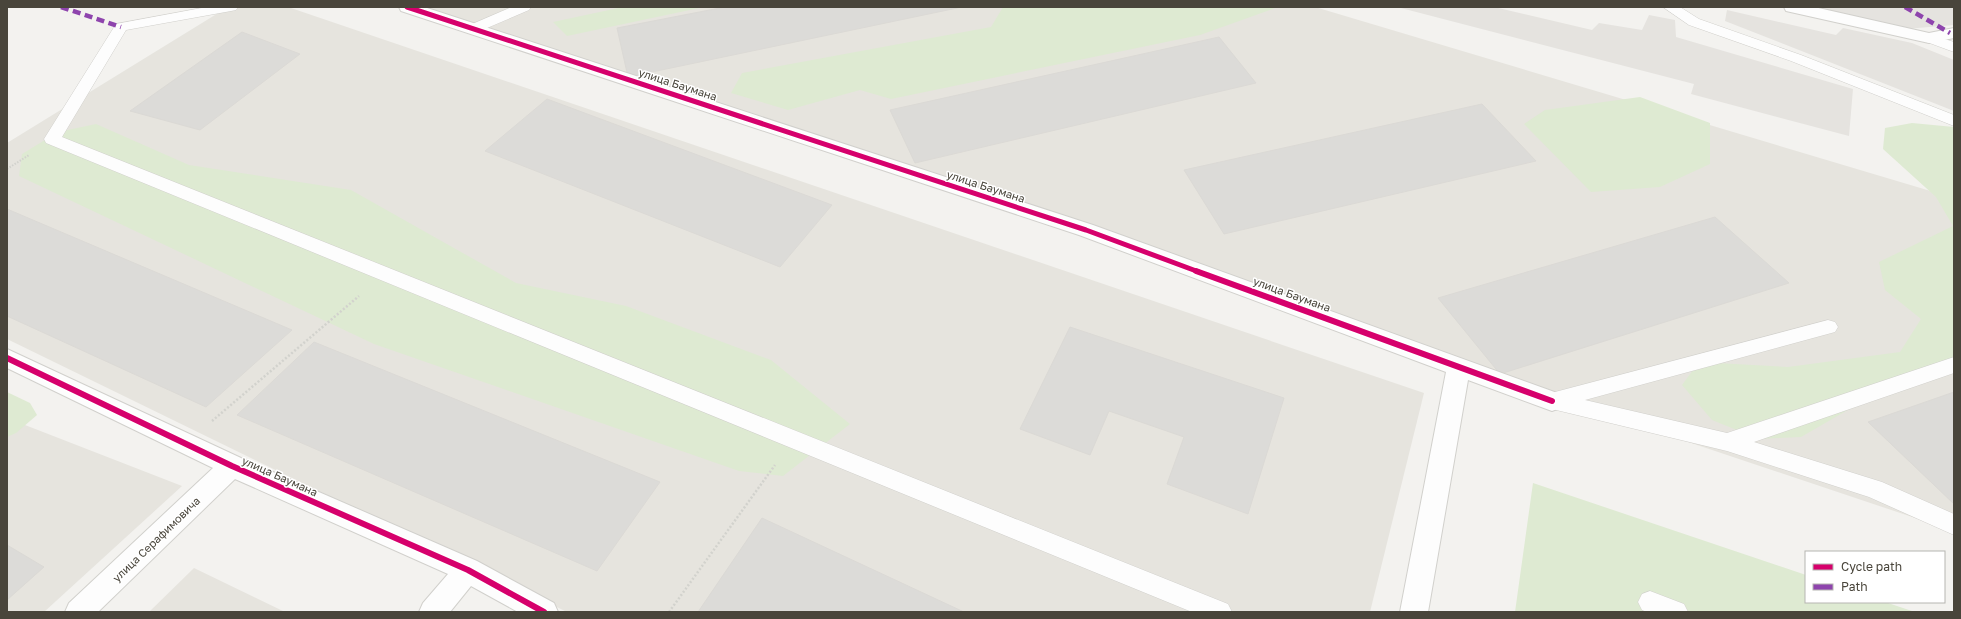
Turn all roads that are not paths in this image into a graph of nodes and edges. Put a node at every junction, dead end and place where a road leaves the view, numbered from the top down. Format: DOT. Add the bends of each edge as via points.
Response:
graph roads {
  1 [pos="231,7"];
  2 [pos="407,7"];
  3 [pos="524,7"];
  4 [pos="1670,7"];
  5 [pos="1792,7"];
  6 [pos="475,28"];
  7 [pos="1954,33"];
  8 [pos="1929,38"];
  9 [pos="1954,47"];
  10 [pos="1954,121"];
  11 [pos="1828,327"];
  12 [pos="7,358"];
  13 [pos="1954,365"];
  14 [pos="1459,366"];
  15 [pos="1552,401"];
  16 [pos="1727,442"];
  17 [pos="232,466"];
  18 [pos="1954,525"];
  19 [pos="468,570"];
  20 [pos="1650,602"];
  21 [pos="79,612"];
  22 [pos="433,612"];
  23 [pos="544,612"];
  24 [pos="1220,612"];
  25 [pos="1414,612"];
  26 [pos="1676,612"];
  1 -- 24 [label="lane" via="121,27 52,139"];
  2 -- 6 [label="street, улица Баумана"];
  3 -- 6 [label="lane"];
  4 -- 10 [label="lane" via="1694,22 1796,58"];
  5 -- 8 [label="street"];
  6 -- 14 [label="street, улица Баумана" via="1086,230"];
  7 -- 8 [label="street"];
  8 -- 9 [label="lane"];
  11 -- 15 [label="lane"];
  12 -- 17 [label="street, улица Баумана"];
  13 -- 16 [label="lane"];
  14 -- 15 [label="street, улица Баумана"];
  14 -- 25 [label="street"];
  15 -- 16 [label="lane"];
  16 -- 18 [label="lane" via="1874,489"];
  17 -- 19 [label="street, улица Баумана"];
  17 -- 21 [label="street, улица Серафимовича"];
  19 -- 22 [label="street"];
  19 -- 23 [label="street, улица Баумана"];
  20 -- 26 [label="lane"];
}
